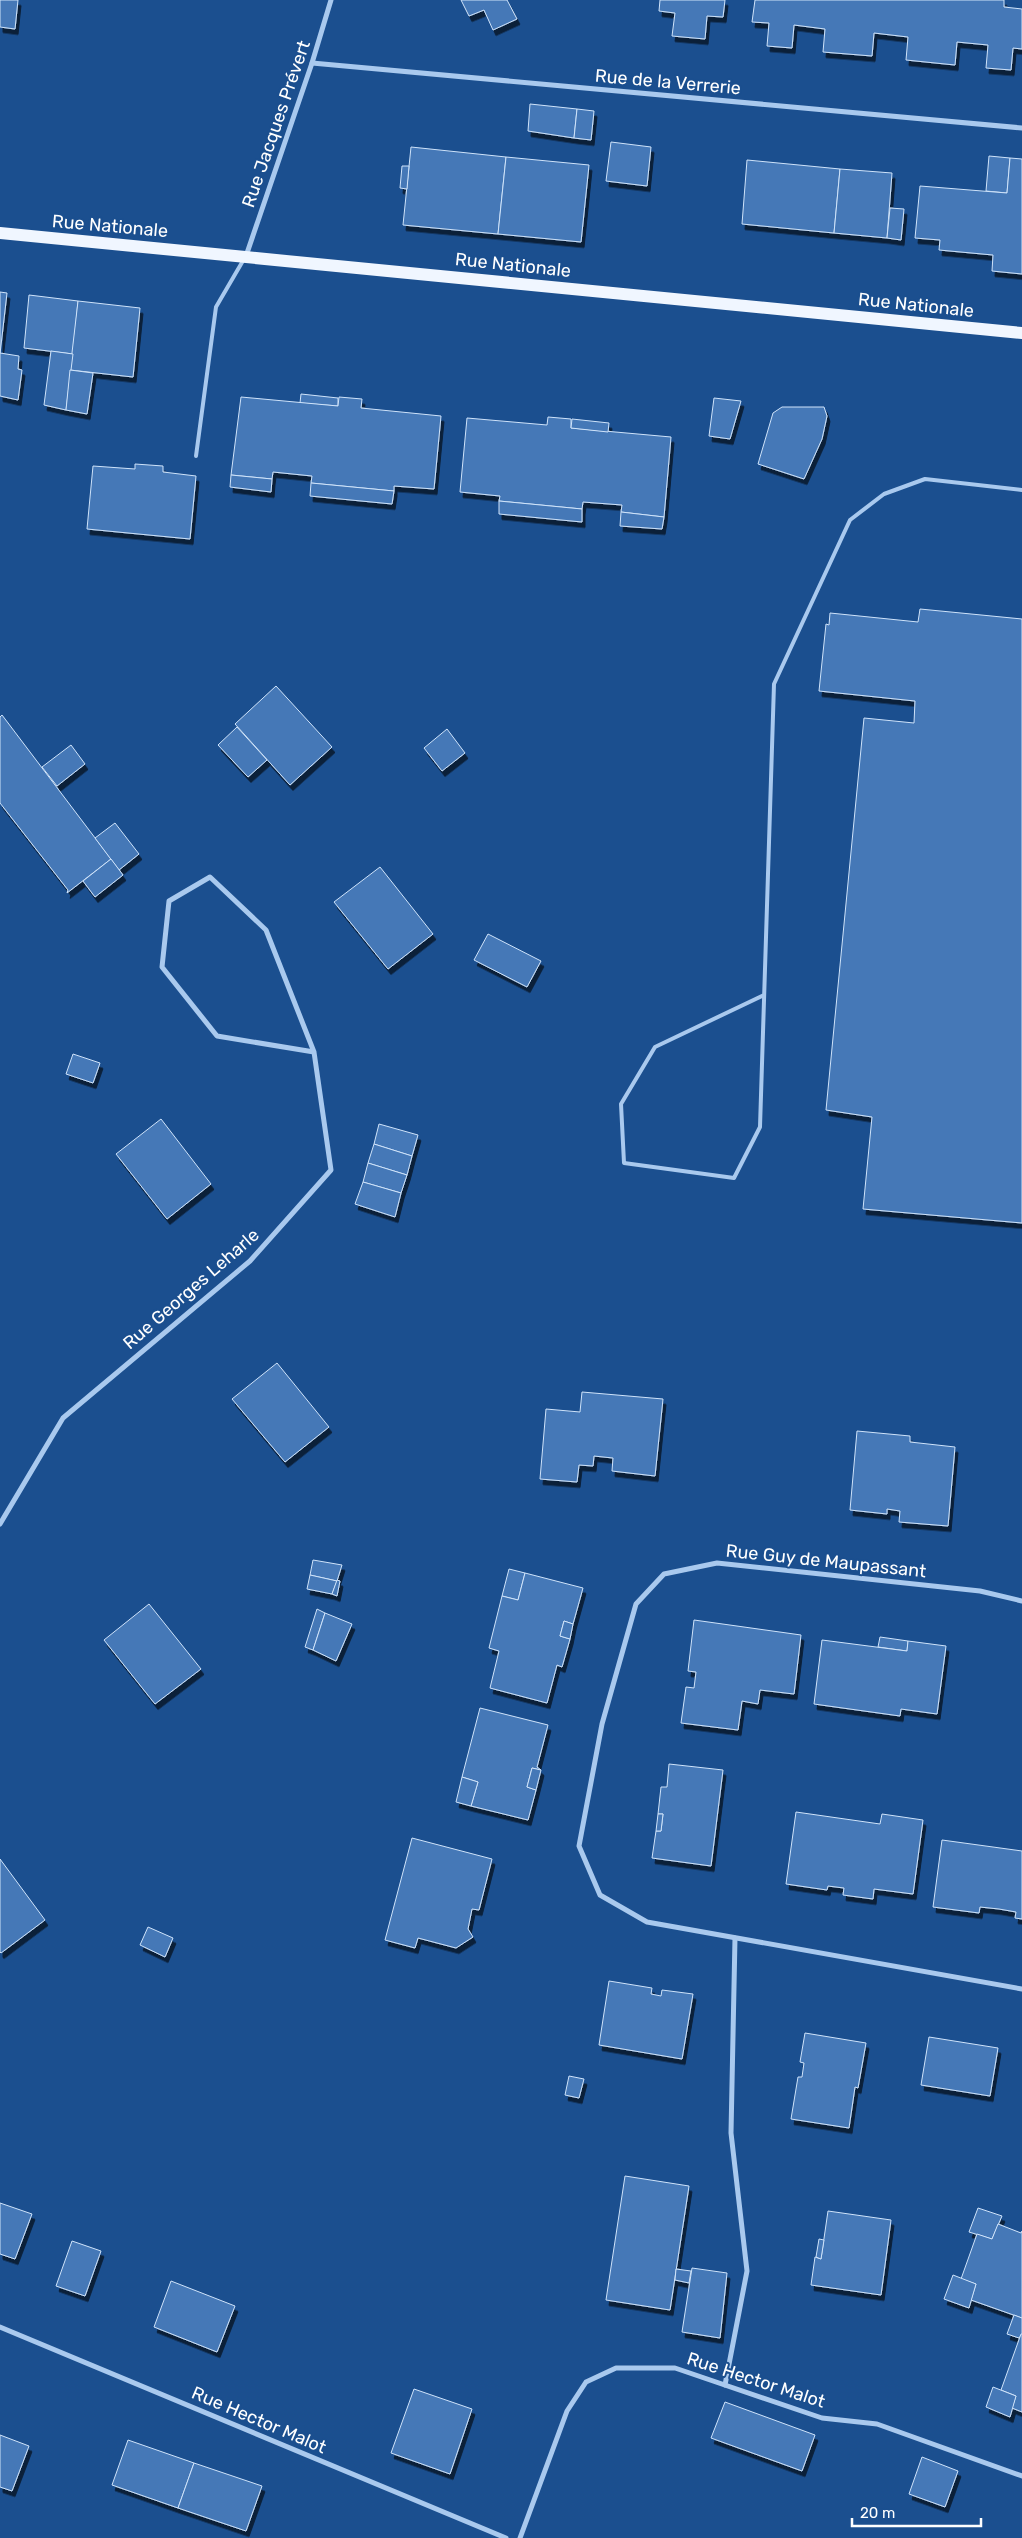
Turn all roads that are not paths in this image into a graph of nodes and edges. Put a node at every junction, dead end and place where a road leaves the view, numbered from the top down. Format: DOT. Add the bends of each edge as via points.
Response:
graph roads {
  1 [pos="331,0"];
  2 [pos="312,63"];
  3 [pos="1022,128"];
  4 [pos="0,233"];
  5 [pos="246,257"];
  6 [pos="1022,333"];
  7 [pos="196,456"];
  8 [pos="1022,490"];
  9 [pos="764,995"];
  10 [pos="314,1052"];
  11 [pos="0,1524"];
  12 [pos="1022,1601"];
  13 [pos="735,1938"];
  14 [pos="1022,1989"];
  15 [pos="0,2327"];
  16 [pos="725,2385"];
  17 [pos="1022,2476"];
  18 [pos="506,2538"];
  19 [pos="520,2538"];
  1 -- 2 [label="street, Rue Jacques Prévert"];
  2 -- 3 [label="street, Rue de la Verrerie"];
  2 -- 5 [label="street, Rue Jacques Prévert"];
  4 -- 5 [label="main road, Rue Nationale"];
  5 -- 6 [label="main road, Rue Nationale"];
  5 -- 7 [label="lane" via="216,307"];
  8 -- 9 [label="lane" via="925,479 884,494 850,520 774,684"];
  9 -- 9 [label="lane" via="760,1126 734,1178 624,1164 621,1104 655,1047"];
  10 -- 10 [label="street, Rue Georges Leharle" via="266,930 210,877 169,901 162,967 217,1036"];
  10 -- 11 [label="street, Rue Georges Leharle" via="331,1170 250,1261 63,1418"];
  12 -- 13 [label="street, Rue Guy de Maupassant" via="980,1591 717,1563 664,1574 636,1604 602,1724 579,1846 600,1895 648,1922"];
  13 -- 14 [label="street, Rue Guy de Maupassant"];
  13 -- 16 [label="street" via="731,2133 747,2271"];
  15 -- 18 [label="street, Rue Hector Malot"];
  16 -- 17 [label="street, Rue Hector Malot" via="822,2418 877,2424"];
  16 -- 19 [label="street, Rue Hector Malot" via="675,2368 616,2368 586,2382 567,2411"];
}
